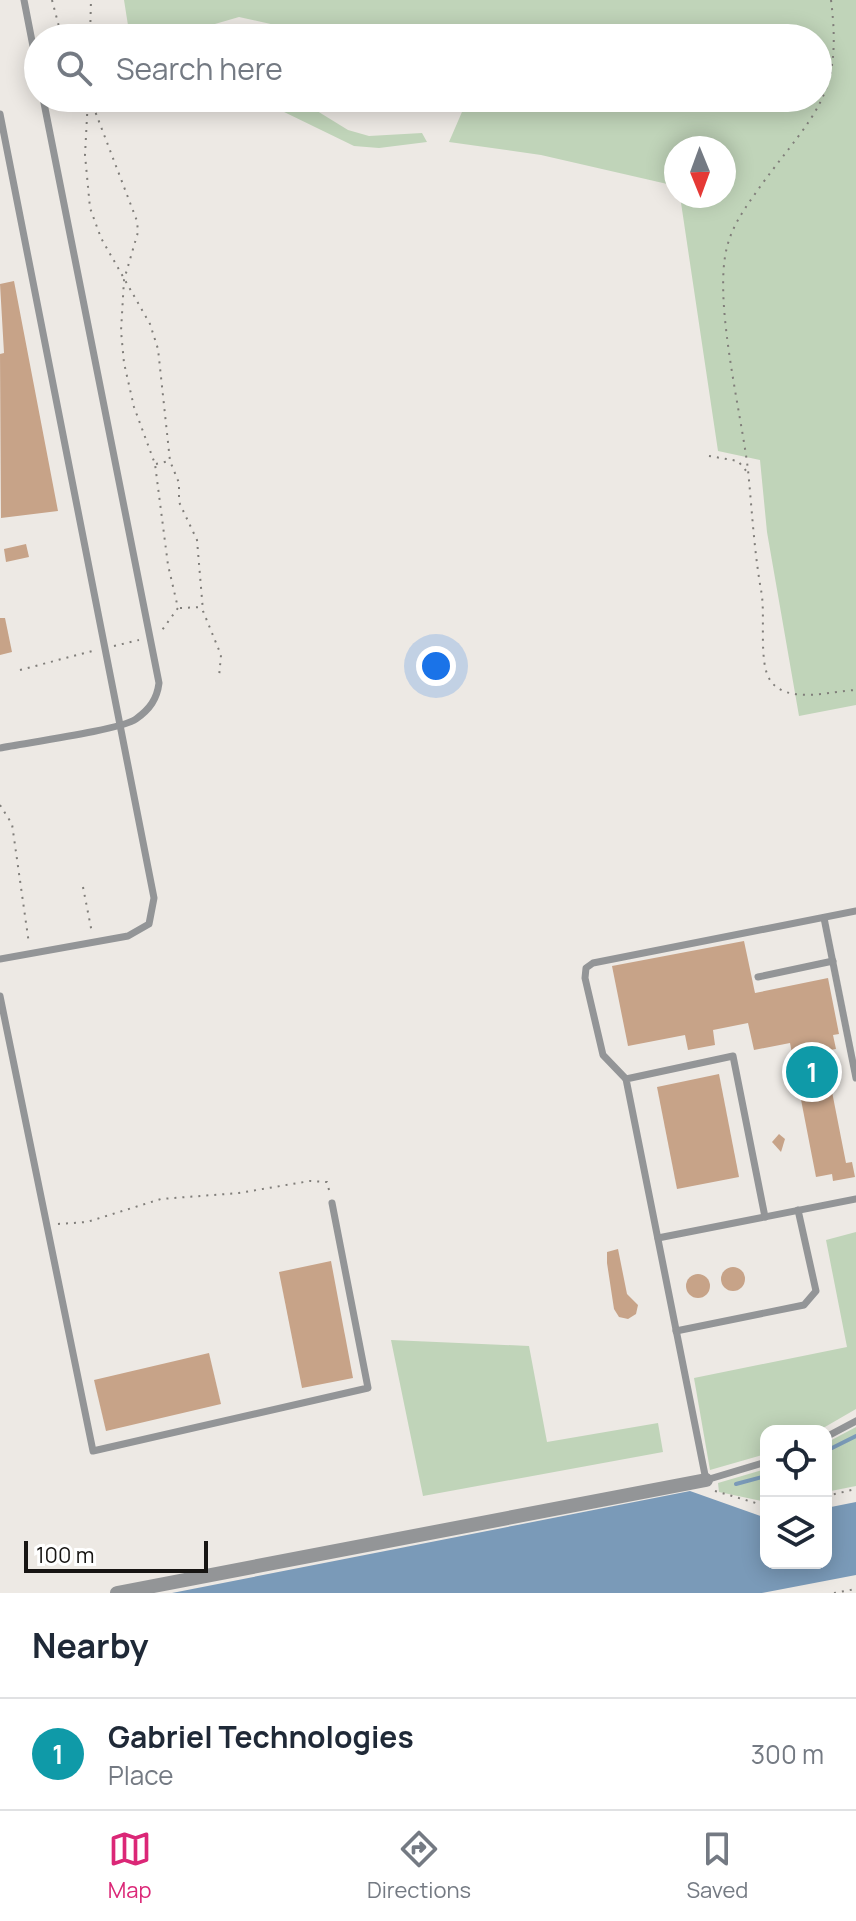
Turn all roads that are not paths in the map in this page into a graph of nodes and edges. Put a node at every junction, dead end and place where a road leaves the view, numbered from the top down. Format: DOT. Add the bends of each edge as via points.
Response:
graph roads {
  1 [pos="24,0"];
  2 [pos="29,24"];
  3 [pos="46,112"];
  4 [pos="0,114"];
  5 [pos="120,725"];
  6 [pos="0,748"];
  7 [pos="856,911"];
  8 [pos="824,918"];
  9 [pos="0,959"];
  10 [pos="833,961"];
  11 [pos="758,977"];
  12 [pos="0,996"];
  13 [pos="856,1078"];
  14 [pos="626,1079"];
  15 [pos="856,1199"];
  16 [pos="332,1203"];
  17 [pos="798,1210"];
  18 [pos="765,1217"];
  19 [pos="658,1238"];
  20 [pos="676,1331"];
  21 [pos="856,1421"];
  22 [pos="832,1434"];
  23 [pos="760,1464"];
  24 [pos="706,1480"];
  25 [pos="117,1593"];
  1 -- 2 [label="lane"];
  3 -- 5 [label="lane" via="159,683 157,696 136,719"];
  4 -- 5 [label="lane"];
  5 -- 6 [label="lane"];
  5 -- 9 [label="lane" via="154,898 149,924 128,936"];
  7 -- 8 [label="lane"];
  8 -- 10 [label="lane"];
  8 -- 14 [label="lane" via="586,968 603,1055"];
  10 -- 11 [label="lane"];
  10 -- 13 [label="lane"];
  12 -- 16 [label="lane" via="93,1451 368,1388"];
  14 -- 18 [label="lane" via="733,1056"];
  14 -- 19 [label="lane"];
  15 -- 17 [label="lane"];
  17 -- 18 [label="lane"];
  17 -- 20 [label="lane" via="816,1291 804,1305"];
  18 -- 19 [label="lane"];
  19 -- 20 [label="lane"];
  20 -- 24 [label="lane"];
  21 -- 22 [label="lane"];
  23 -- 24 [label="lane"];
  24 -- 25 [label="street"];
}
